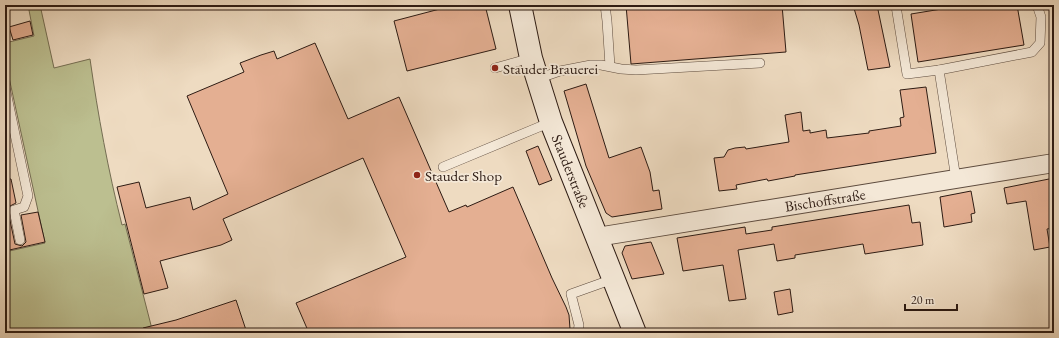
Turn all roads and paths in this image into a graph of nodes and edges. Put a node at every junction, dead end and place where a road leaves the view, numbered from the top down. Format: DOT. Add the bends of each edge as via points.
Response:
graph roads {
  1 [pos="520,5"];
  2 [pos="605,5"];
  3 [pos="902,5"];
  4 [pos="1037,5"];
  5 [pos="531,58"];
  6 [pos="760,63"];
  7 [pos="610,66"];
  8 [pos="495,68"];
  9 [pos="939,70"];
  10 [pos="537,79"];
  11 [pos="5,87"];
  12 [pos="551,122"];
  13 [pos="1054,163"];
  14 [pos="443,167"];
  15 [pos="956,179"];
  16 [pos="597,237"];
  17 [pos="20,240"];
  18 [pos="613,279"];
  19 [pos="578,333"];
  20 [pos="635,333"];
  1 -- 5 [label="main road, Stauderstraße"];
  2 -- 7 [label="lane"];
  3 -- 9 [label="lane" via="896,6 907,74"];
  4 -- 9 [label="lane" via="1041,17 1040,43 1032,52"];
  5 -- 8 [label="lane"];
  5 -- 10 [label="main road, Stauderstraße"];
  6 -- 7 [label="lane" via="636,70"];
  7 -- 10 [label="lane" via="591,65"];
  9 -- 15 [label="lane"];
  10 -- 12 [label="main road, Stauderstraße"];
  11 -- 17 [label="lane" via="28,196 24,206 14,210"];
  12 -- 14 [label="lane"];
  12 -- 16 [label="main road, Stauderstraße"];
  13 -- 15 [label="street, Bischoffstraße"];
  15 -- 16 [label="street, Bischoffstraße"];
  16 -- 18 [label="main road, Stauderstraße"];
  18 -- 19 [label="lane" via="572,294 579,325"];
  18 -- 20 [label="main road, Stauderstraße"];
}
